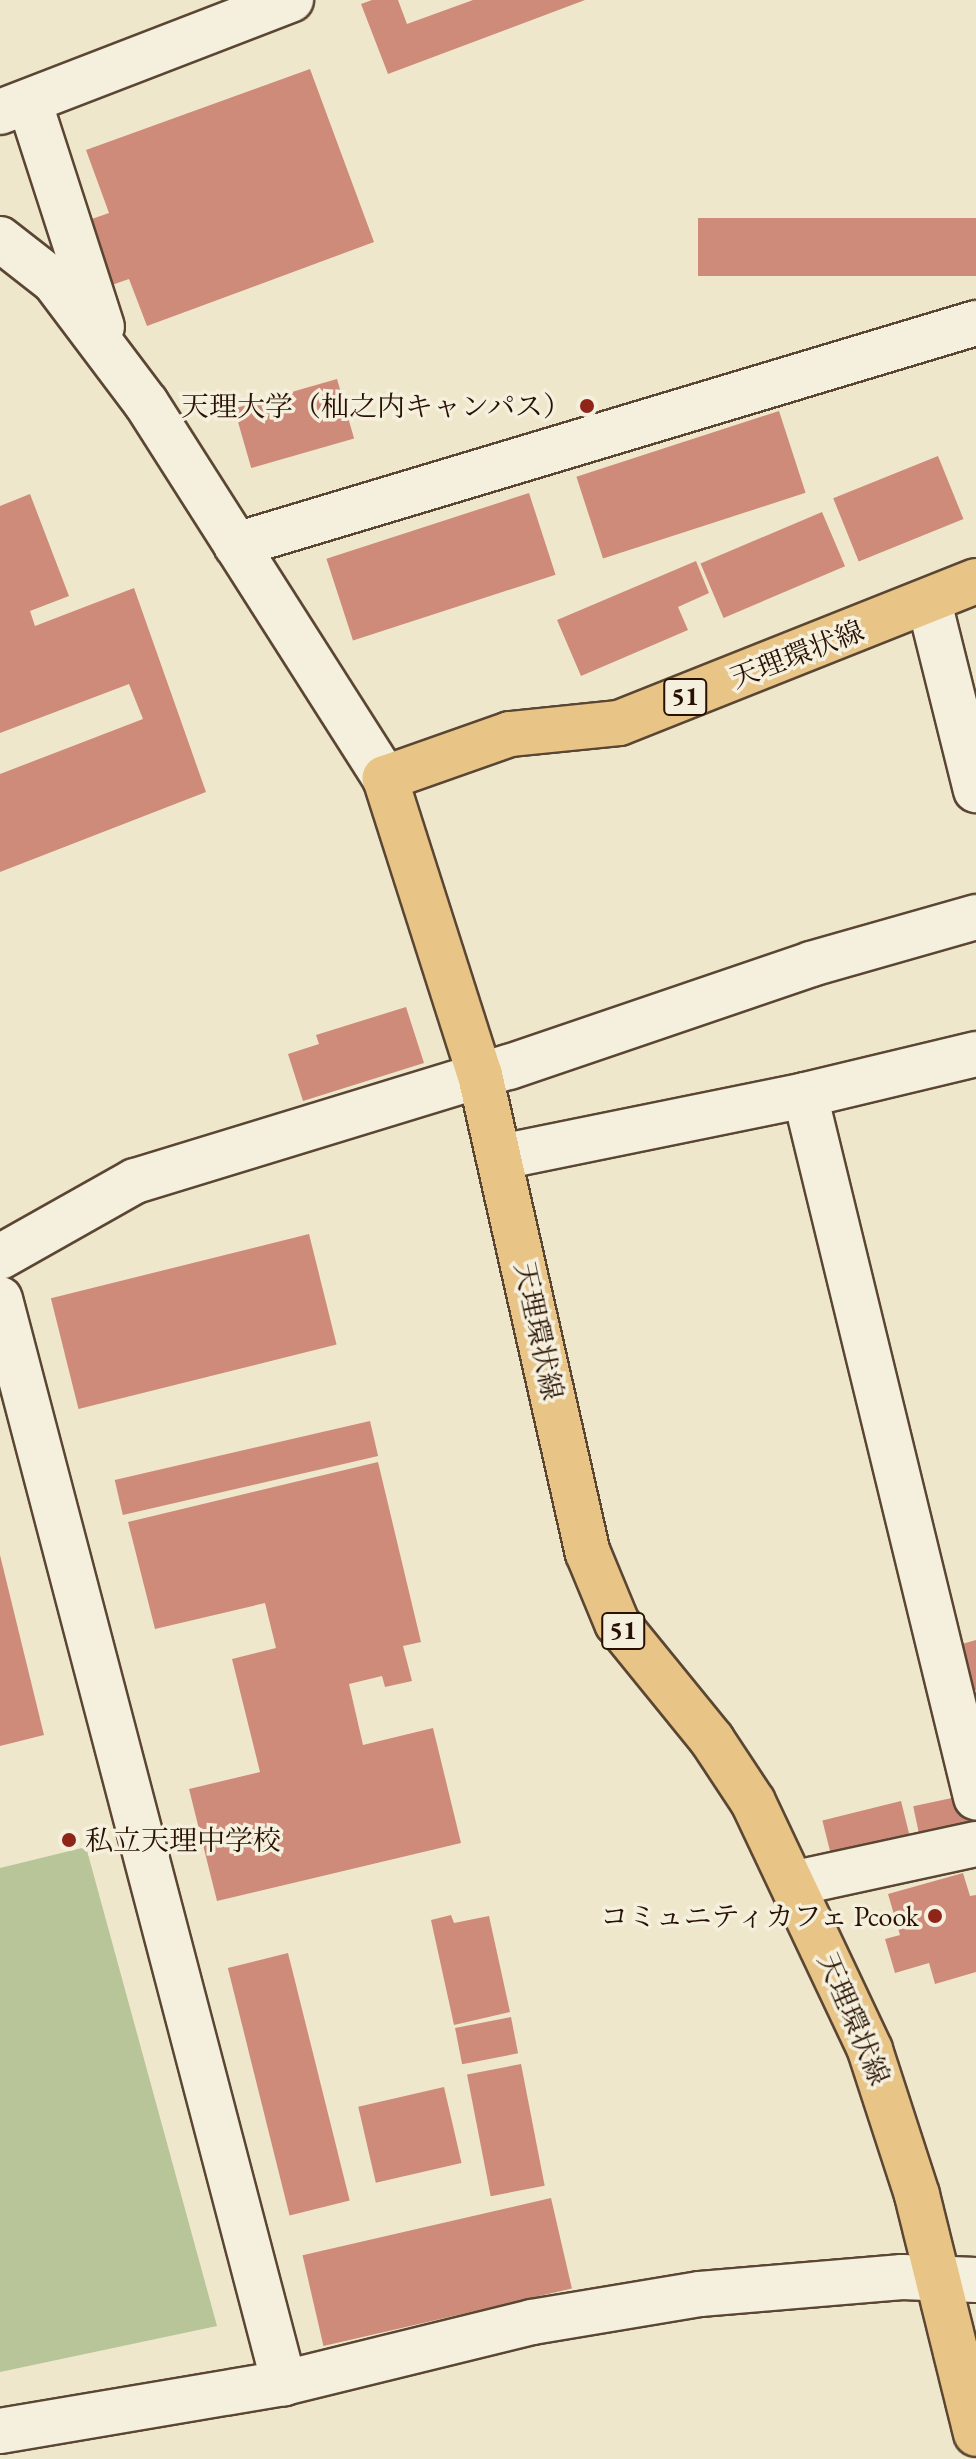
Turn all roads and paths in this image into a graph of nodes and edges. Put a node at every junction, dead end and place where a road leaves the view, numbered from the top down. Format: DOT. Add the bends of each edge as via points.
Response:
graph roads {
  1 [pos="291,0"];
  2 [pos="15,108"];
  3 [pos="0,239"];
  4 [pos="976,323"];
  5 [pos="114,361"];
  6 [pos="236,545"];
  7 [pos="976,581"];
  8 [pos="929,602"];
  9 [pos="385,778"];
  10 [pos="976,790"];
  11 [pos="976,917"];
  12 [pos="976,1054"];
  13 [pos="480,1075"];
  14 [pos="805,1095"];
  15 [pos="501,1157"];
  16 [pos="0,1257"];
  17 [pos="0,1299"];
  18 [pos="976,1797"];
  19 [pos="976,1844"];
  20 [pos="796,1883"];
  21 [pos="957,2280"];
  22 [pos="284,2383"];
  23 [pos="0,2431"];
  24 [pos="976,2434"];
  1 -- 2 [label="street"];
  2 -- 5 [label="street"];
  3 -- 5 [label="street" via="54,281"];
  4 -- 6 [label="street"];
  5 -- 6 [label="street"];
  6 -- 9 [label="street"];
  7 -- 8 [label="main road, 天理環状線 / 51"];
  8 -- 9 [label="main road, 天理環状線 / 51" via="619,723 510,734"];
  8 -- 10 [label="street"];
  9 -- 13 [label="main road, 天理環状線 / 51"];
  11 -- 13 [label="street" via="811,964"];
  12 -- 14 [label="street"];
  13 -- 15 [label="main road, 天理環状線 / 51"];
  13 -- 16 [label="street" via="135,1181"];
  14 -- 15 [label="street"];
  14 -- 18 [label="street"];
  15 -- 20 [label="main road, 天理環状線 / 51" via="598,1579 617,1623 732,1768"];
  17 -- 22 [label="street"];
  19 -- 20 [label="street"];
  20 -- 21 [label="main road, 天理環状線 / 51" via="870,2050"];
  21 -- 22 [label="street" via="902,2277 700,2294 532,2322"];
  21 -- 24 [label="main road, 天理環状線 / 51"];
  22 -- 23 [label="street"];
}
